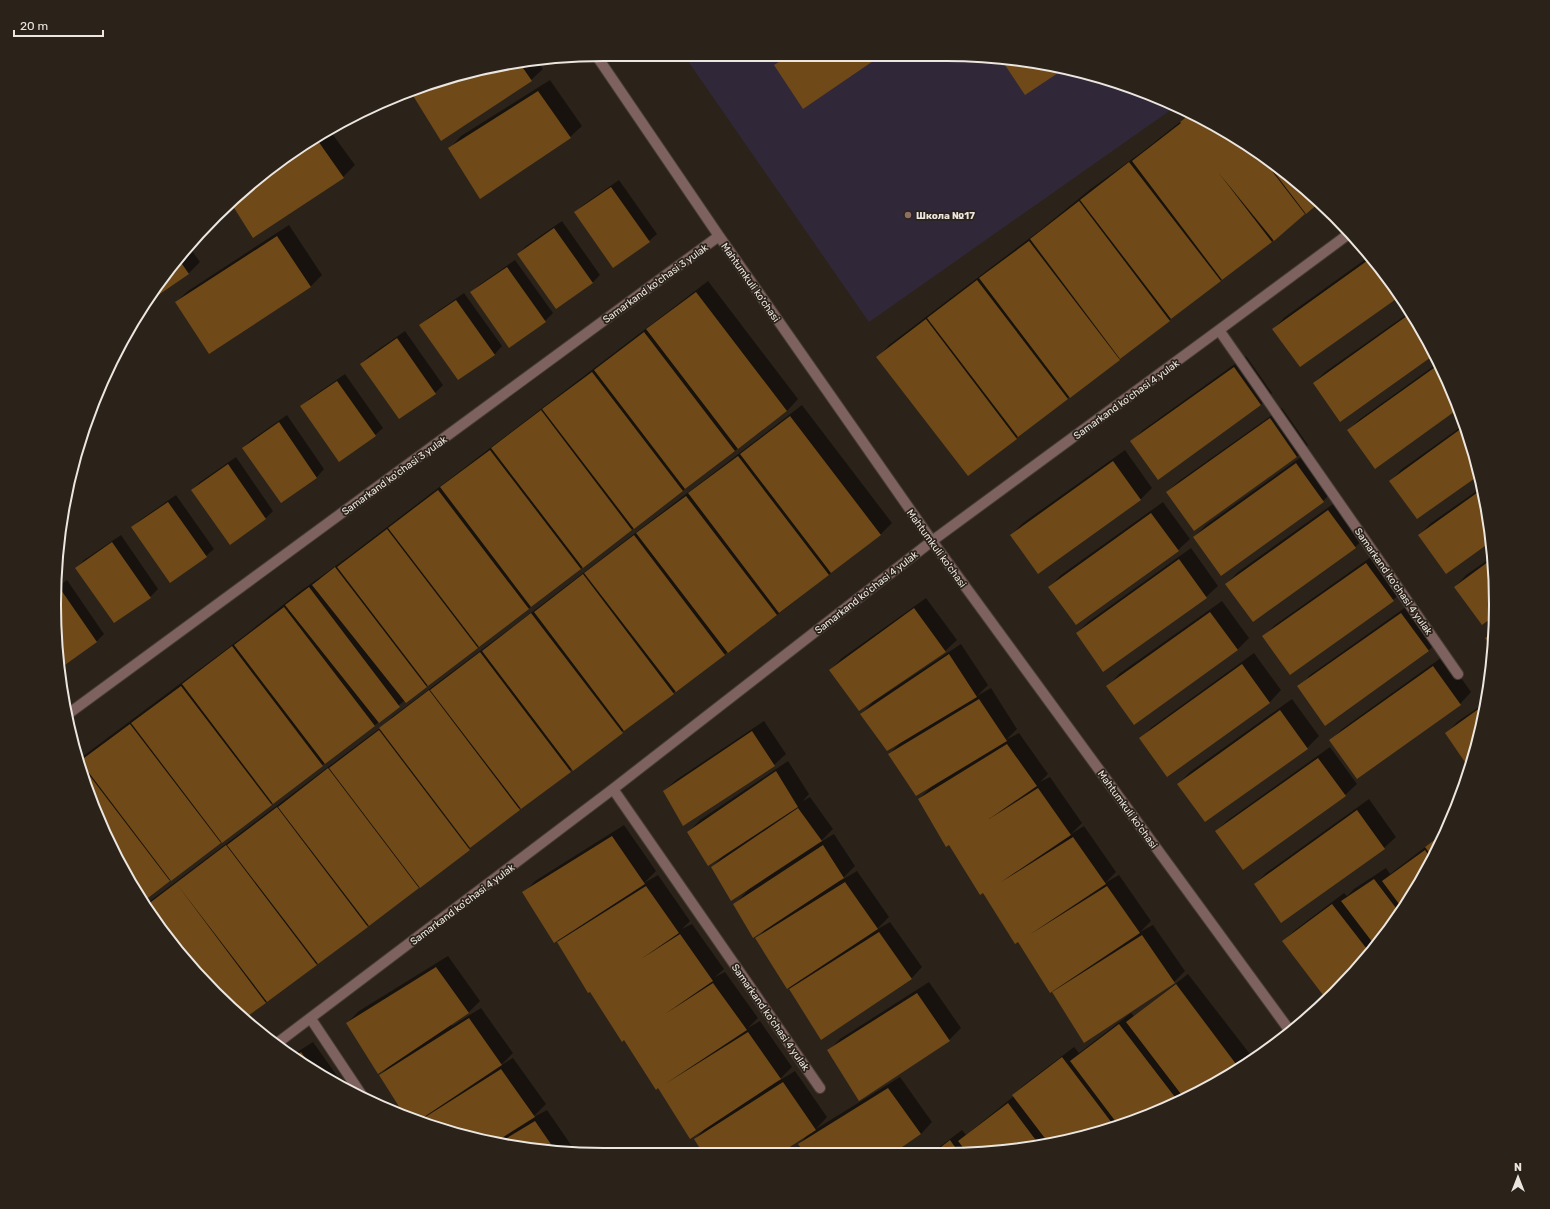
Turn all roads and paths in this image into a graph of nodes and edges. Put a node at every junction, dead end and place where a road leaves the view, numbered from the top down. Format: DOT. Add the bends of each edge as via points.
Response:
graph roads {
  1 [pos="600,61"];
  2 [pos="719,236"];
  3 [pos="1345,237"];
  4 [pos="1220,330"];
  5 [pos="932,541"];
  6 [pos="1458,674"];
  7 [pos="71,712"];
  8 [pos="613,789"];
  9 [pos="311,1019"];
  10 [pos="1287,1027"];
  11 [pos="281,1041"];
  12 [pos="357,1088"];
  13 [pos="820,1088"];
  1 -- 2 [label="street, Mahtumkuli ko'chasi"];
  2 -- 5 [label="street, Mahtumkuli ko'chasi"];
  2 -- 7 [label="street, Samarkand ko'chasi 3 yulak"];
  3 -- 4 [label="street, Samarkand ko'chasi 4 yulak"];
  4 -- 5 [label="street, Samarkand ko'chasi 4 yulak"];
  4 -- 6 [label="street, Samarkand ko'chasi 4 yulak"];
  5 -- 8 [label="street, Samarkand ko'chasi 4 yulak"];
  5 -- 10 [label="street, Mahtumkuli ko'chasi"];
  8 -- 9 [label="street, Samarkand ko'chasi 4 yulak"];
  8 -- 13 [label="street, Samarkand ko'chasi 4 yulak"];
  9 -- 11 [label="street, Samarkand ko'chasi 4 yulak"];
  9 -- 12 [label="street"];
}
